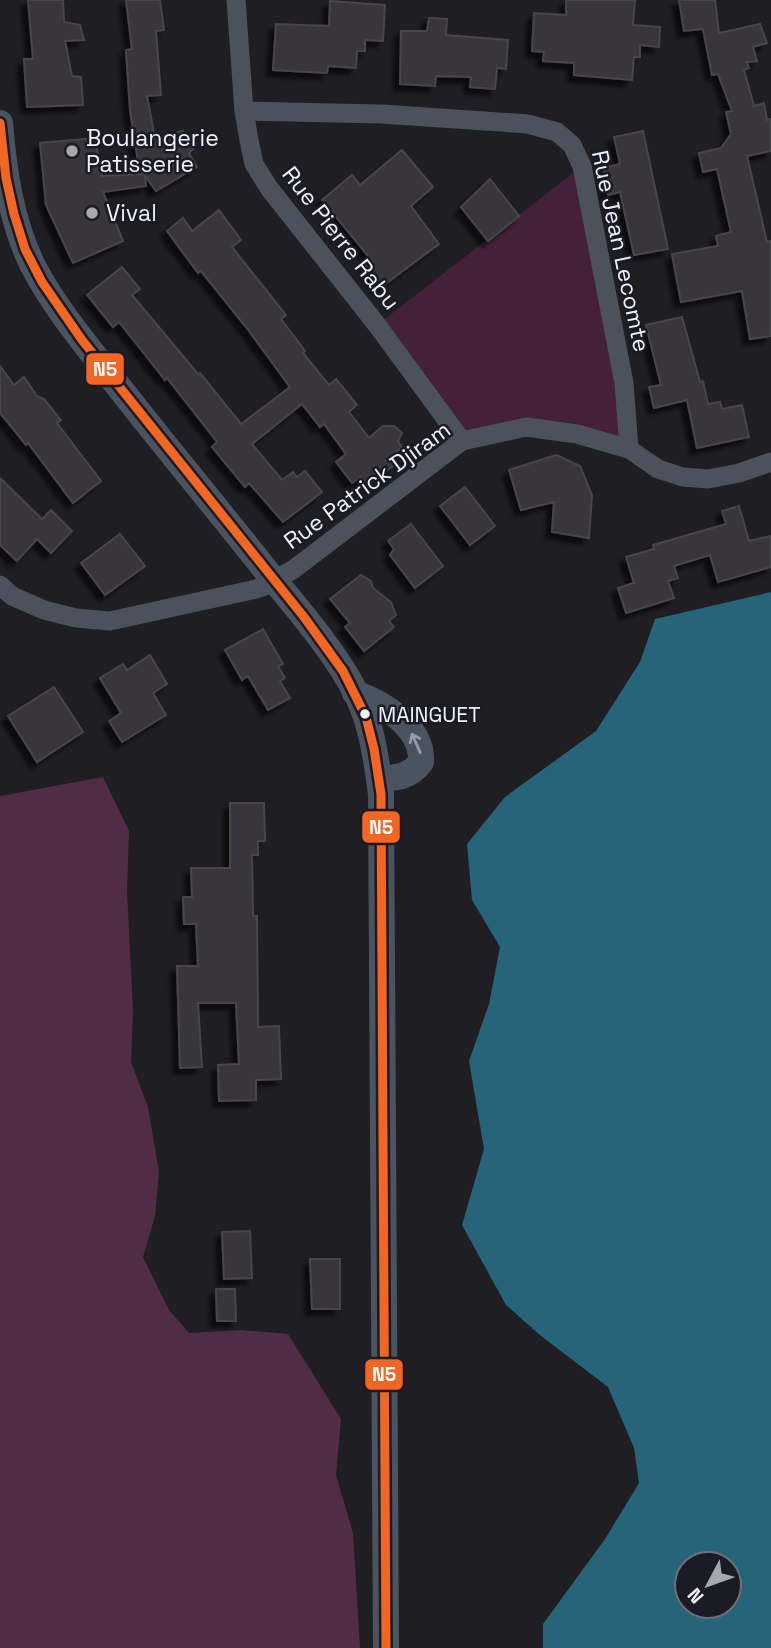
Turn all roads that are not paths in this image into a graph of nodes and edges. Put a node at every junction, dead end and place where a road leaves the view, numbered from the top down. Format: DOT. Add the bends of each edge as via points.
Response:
graph roads {
  1 [pos="236,0"];
  2 [pos="244,111"];
  3 [pos="0,122"];
  4 [pos="462,441"];
  5 [pos="629,449"];
  6 [pos="771,461"];
  7 [pos="275,581"];
  8 [pos="0,585"];
  9 [pos="355,693"];
  10 [pos="379,779"];
  11 [pos="386,1648"];
  1 -- 2 [label="street, Rue Pierre Rabu"];
  2 -- 4 [label="street, Rue Pierre Rabu" via="254,164 269,188"];
  2 -- 5 [label="street, Rue Jean Lecomte" via="528,124 557,132 572,145 582,166 624,383"];
  3 -- 7 [label="main road" via="10,198 22,238 47,290"];
  4 -- 5 [label="street, Rue Patrick Djiram" via="526,427 577,434"];
  4 -- 7 [label="street, Rue Patrick Djiram"];
  5 -- 6 [label="street, Rue Patrick Djiram" via="658,469 683,477 708,479"];
  7 -- 8 [label="street, Rue Patrick Djiram" via="110,621 44,610 12,596"];
  7 -- 9 [label="main road"];
  9 -- 10 [label="main road" via="369,728"];
  10 -- 9 [label="main road, one-way" via="410,773 421,762 419,745 392,712"];
  10 -- 11 [label="main road"];
}
